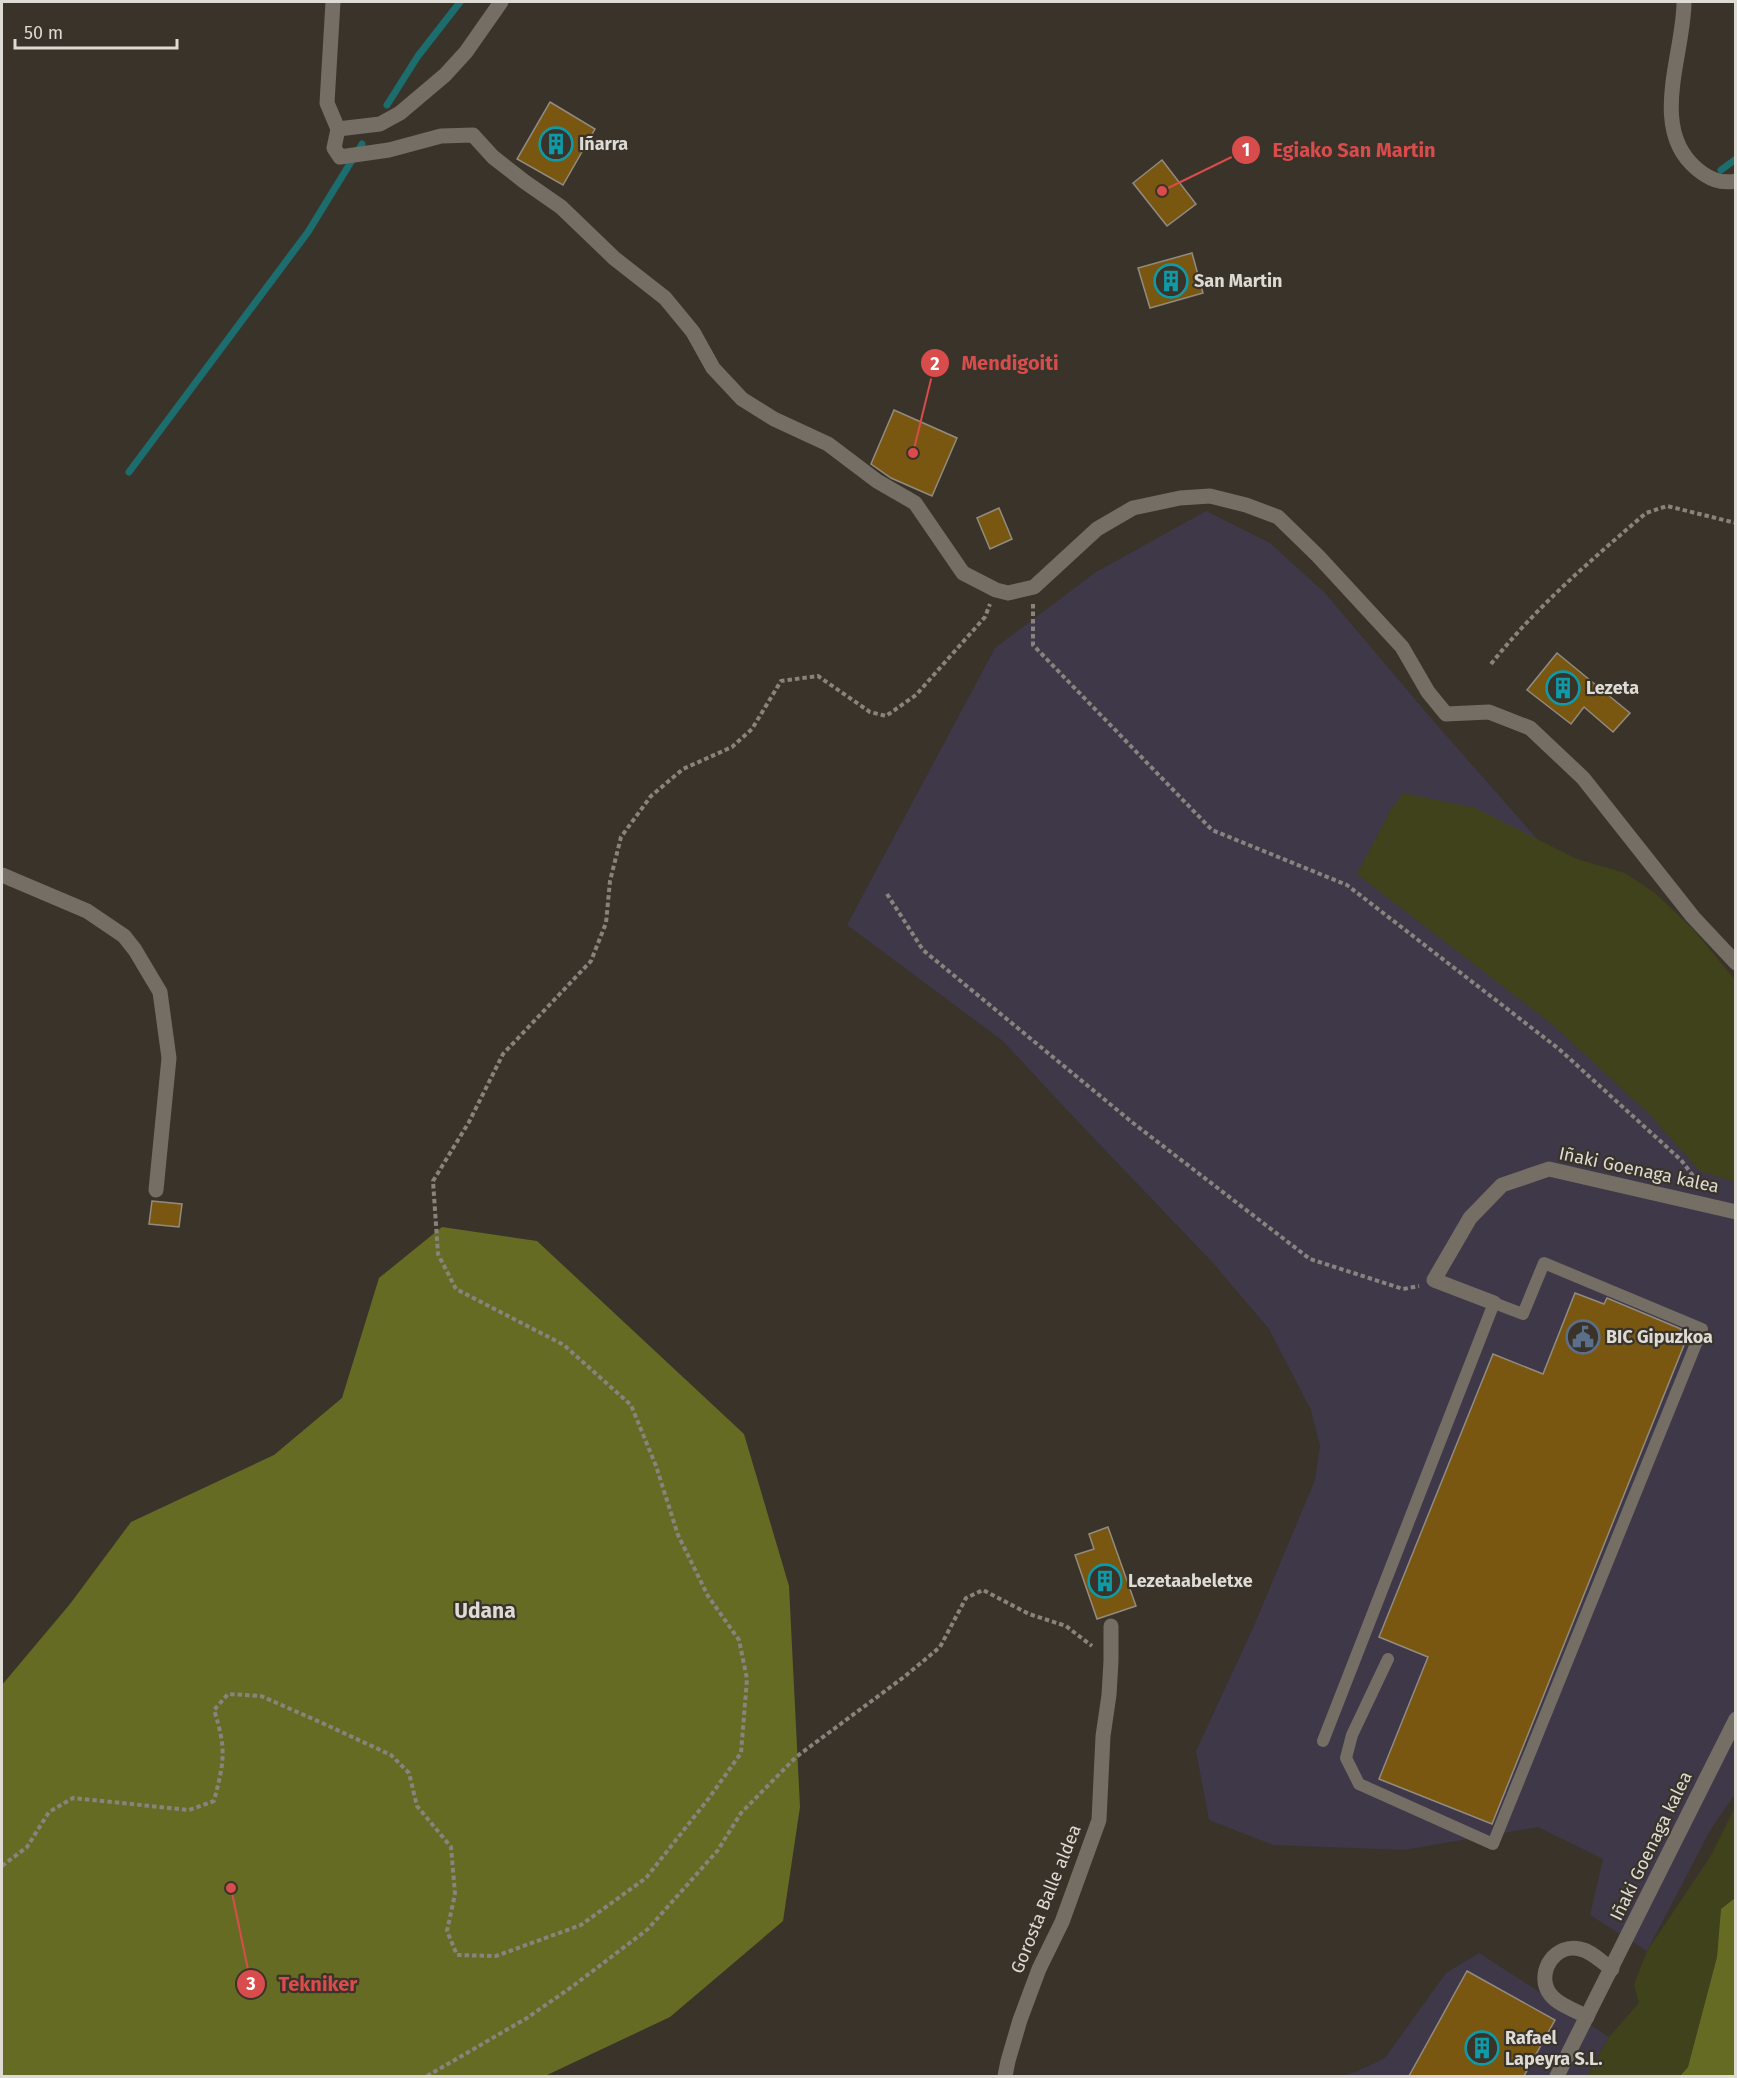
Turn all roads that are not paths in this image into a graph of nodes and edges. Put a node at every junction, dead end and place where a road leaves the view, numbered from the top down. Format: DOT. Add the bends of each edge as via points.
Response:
graph roads {
  1 [pos="333,2"];
  2 [pos="501,2"];
  3 [pos="1684,2"];
  4 [pos="338,129"];
  5 [pos="1736,182"];
  6 [pos="2,875"];
  7 [pos="1736,963"];
  8 [pos="156,1190"];
  9 [pos="1736,1212"];
  10 [pos="1494,1303"];
  11 [pos="1111,1626"];
  12 [pos="1388,1659"];
  13 [pos="1736,1719"];
  14 [pos="1323,1741"];
  15 [pos="1612,1969"];
  16 [pos="1587,2016"];
  17 [pos="1005,2076"];
  18 [pos="1557,2076"];
  1 -- 4 [label="street" via="327,103"];
  2 -- 4 [label="street" via="466,52 400,113 380,124"];
  3 -- 5 [label="street" via="1675,61 1674,133 1689,163 1709,179"];
  4 -- 7 [label="street" via="334,148 340,157 389,150 441,136 473,135 493,157 561,207 614,258 665,298 693,332 713,368 742,399 828,444 877,481 915,503 963,573 996,590 1008,593 1034,587 1097,529 1133,508 1210,496 1278,518 1402,647 1446,714 1489,712 1530,728 1583,777 1694,917"];
  6 -- 8 [label="street" via="87,911 123,936 160,992 169,1058"];
  9 -- 10 [label="street, Iñaki Goenaga kalea" via="1549,1169 1502,1185 1470,1218 1434,1280"];
  10 -- 12 [label="lane" via="1523,1314 1544,1263 1702,1329 1493,1844 1359,1784 1346,1758 1352,1735"];
  10 -- 14 [label="lane"];
  11 -- 17 [label="street, Gorosta Balle aldea" via="1099,1820 1062,1922 1020,2020"];
  13 -- 15 [label="street, Iñaki Goenaga kalea"];
  15 -- 16 [label="street, Iñaki Goenaga kalea"];
  15 -- 16 [label="street" via="1582,1949 1562,1950 1550,1961 1545,1973 1548,1992 1563,2005"];
  16 -- 18 [label="street"];
}
